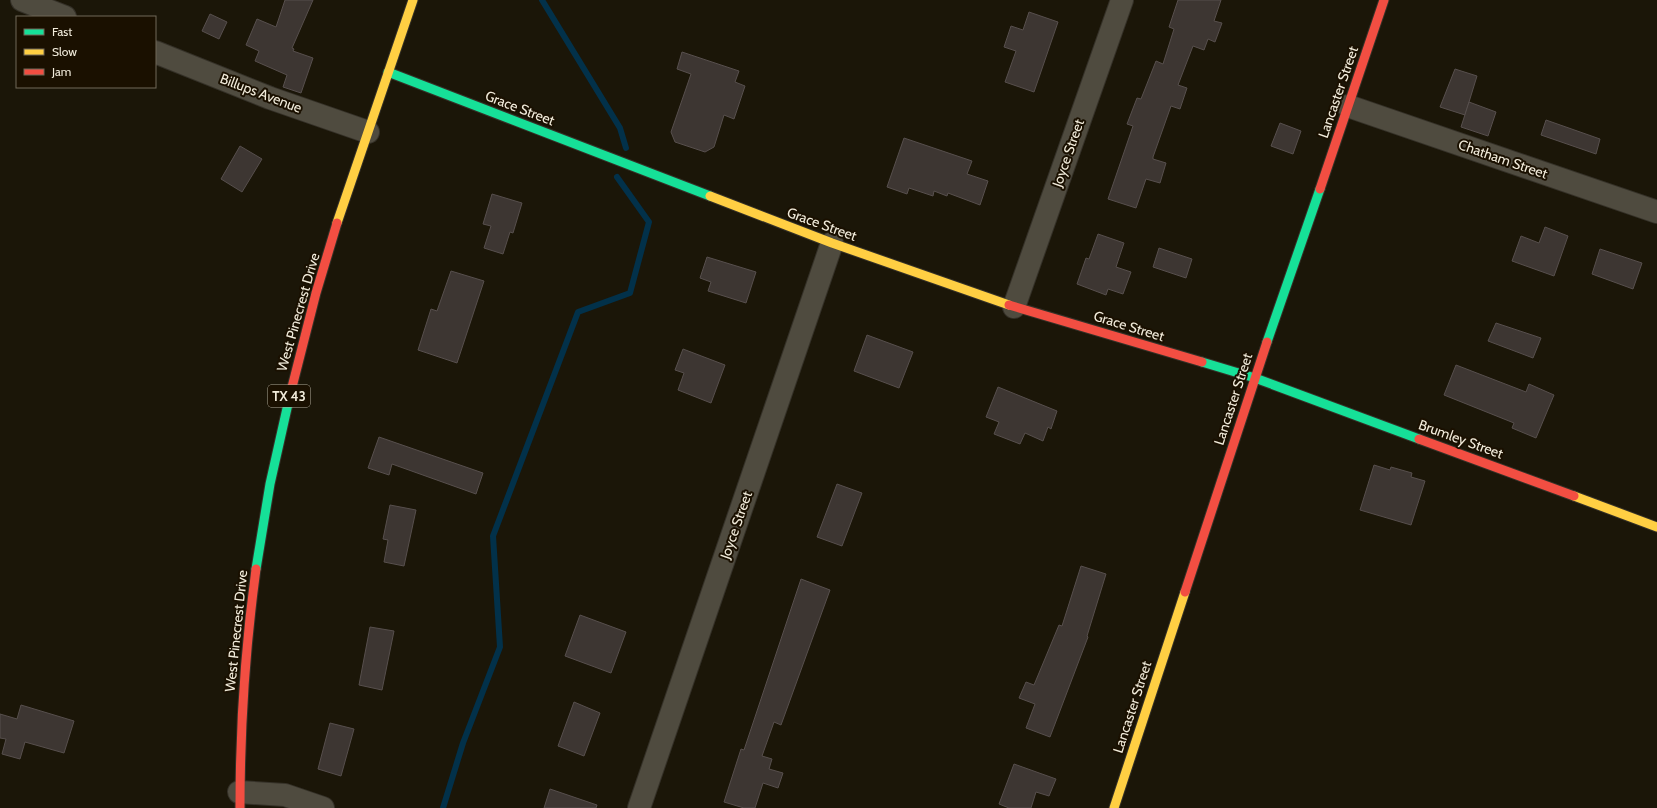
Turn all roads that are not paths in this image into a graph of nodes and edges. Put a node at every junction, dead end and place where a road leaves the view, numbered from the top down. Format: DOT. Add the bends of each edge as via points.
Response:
graph roads {
  1 [pos="22,0"];
  2 [pos="413,0"];
  3 [pos="1122,0"];
  4 [pos="1384,0"];
  5 [pos="62,16"];
  6 [pos="156,52"];
  7 [pos="388,72"];
  8 [pos="1348,106"];
  9 [pos="368,132"];
  10 [pos="1657,212"];
  11 [pos="832,243"];
  12 [pos="1014,307"];
  13 [pos="1254,378"];
  14 [pos="1657,527"];
  15 [pos="239,800"];
  16 [pos="323,808"];
  17 [pos="639,808"];
  18 [pos="1114,808"];
  1 -- 5 [label="street"];
  2 -- 7 [label="street, West Pinecrest Drive / TX 43"];
  3 -- 12 [label="street, Joyce Street"];
  4 -- 8 [label="street, Lancaster Street"];
  6 -- 9 [label="street, Billups Avenue" via="270,98"];
  7 -- 9 [label="street, West Pinecrest Drive / TX 43"];
  7 -- 11 [label="street, Grace Street"];
  8 -- 10 [label="street, Chatham Street"];
  8 -- 13 [label="street, Lancaster Street"];
  9 -- 15 [label="street, West Pinecrest Drive / TX 43" via="317,291 278,446 262,532 246,651"];
  11 -- 12 [label="street, Grace Street"];
  11 -- 17 [label="street, Joyce Street"];
  12 -- 13 [label="street, Grace Street"];
  13 -- 14 [label="street, Brumley Street"];
  13 -- 18 [label="street, Lancaster Street"];
  15 -- 16 [label="street" via="284,795"];
}
